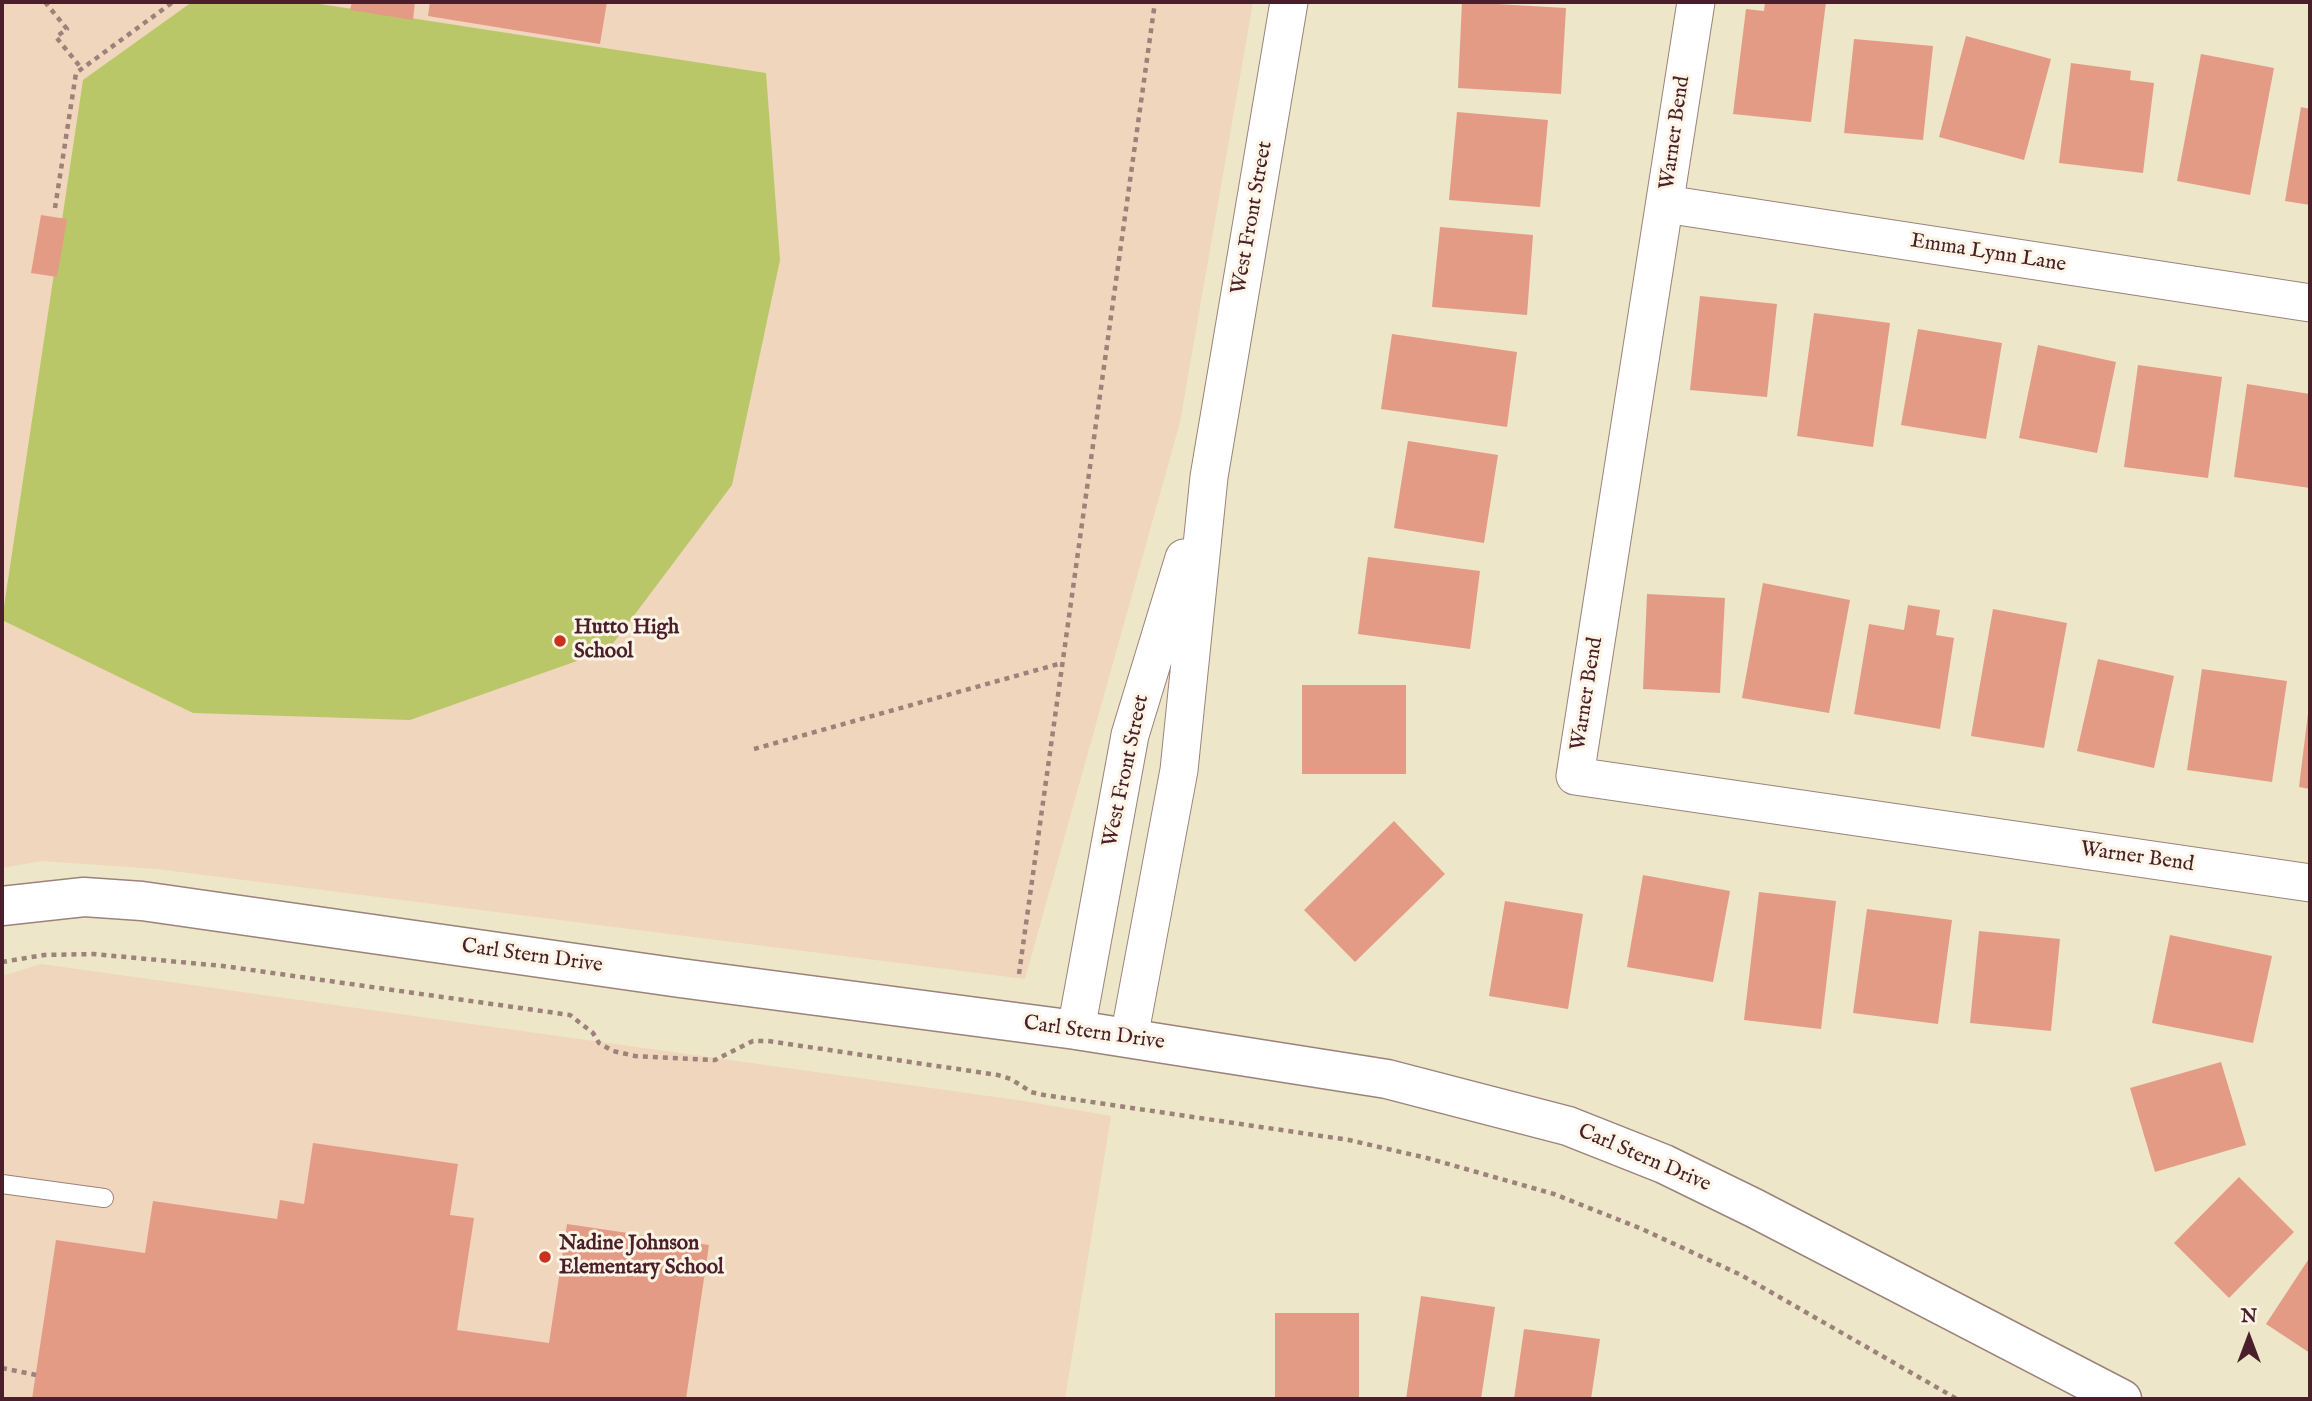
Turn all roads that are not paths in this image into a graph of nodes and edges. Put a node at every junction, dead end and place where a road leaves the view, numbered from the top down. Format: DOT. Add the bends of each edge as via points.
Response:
graph roads {
  1 [pos="1289,2"];
  2 [pos="1696,2"];
  3 [pos="1665,204"];
  4 [pos="2310,303"];
  5 [pos="1209,477"];
  6 [pos="2310,883"];
  7 [pos="2,906"];
  8 [pos="1076,1030"];
  9 [pos="1129,1038"];
  10 [pos="2,1184"];
  11 [pos="104,1198"];
  12 [pos="2122,1399"];
  1 -- 5 [label="street, West Front Street"];
  2 -- 3 [label="street, Warner Bend"];
  3 -- 4 [label="street, Emma Lynn Lane"];
  3 -- 6 [label="street, Warner Bend" via="1576,776"];
  5 -- 8 [label="street, West Front Street" via="1130,735"];
  5 -- 9 [label="street, West Front Street" via="1179,770"];
  7 -- 8 [label="street, Carl Stern Drive" via="85,897 142,901"];
  8 -- 9 [label="street, Carl Stern Drive"];
  9 -- 12 [label="street, Carl Stern Drive" via="1387,1079 1568,1126 1664,1164 1754,1208"];
  10 -- 11 [label="lane"];
}
